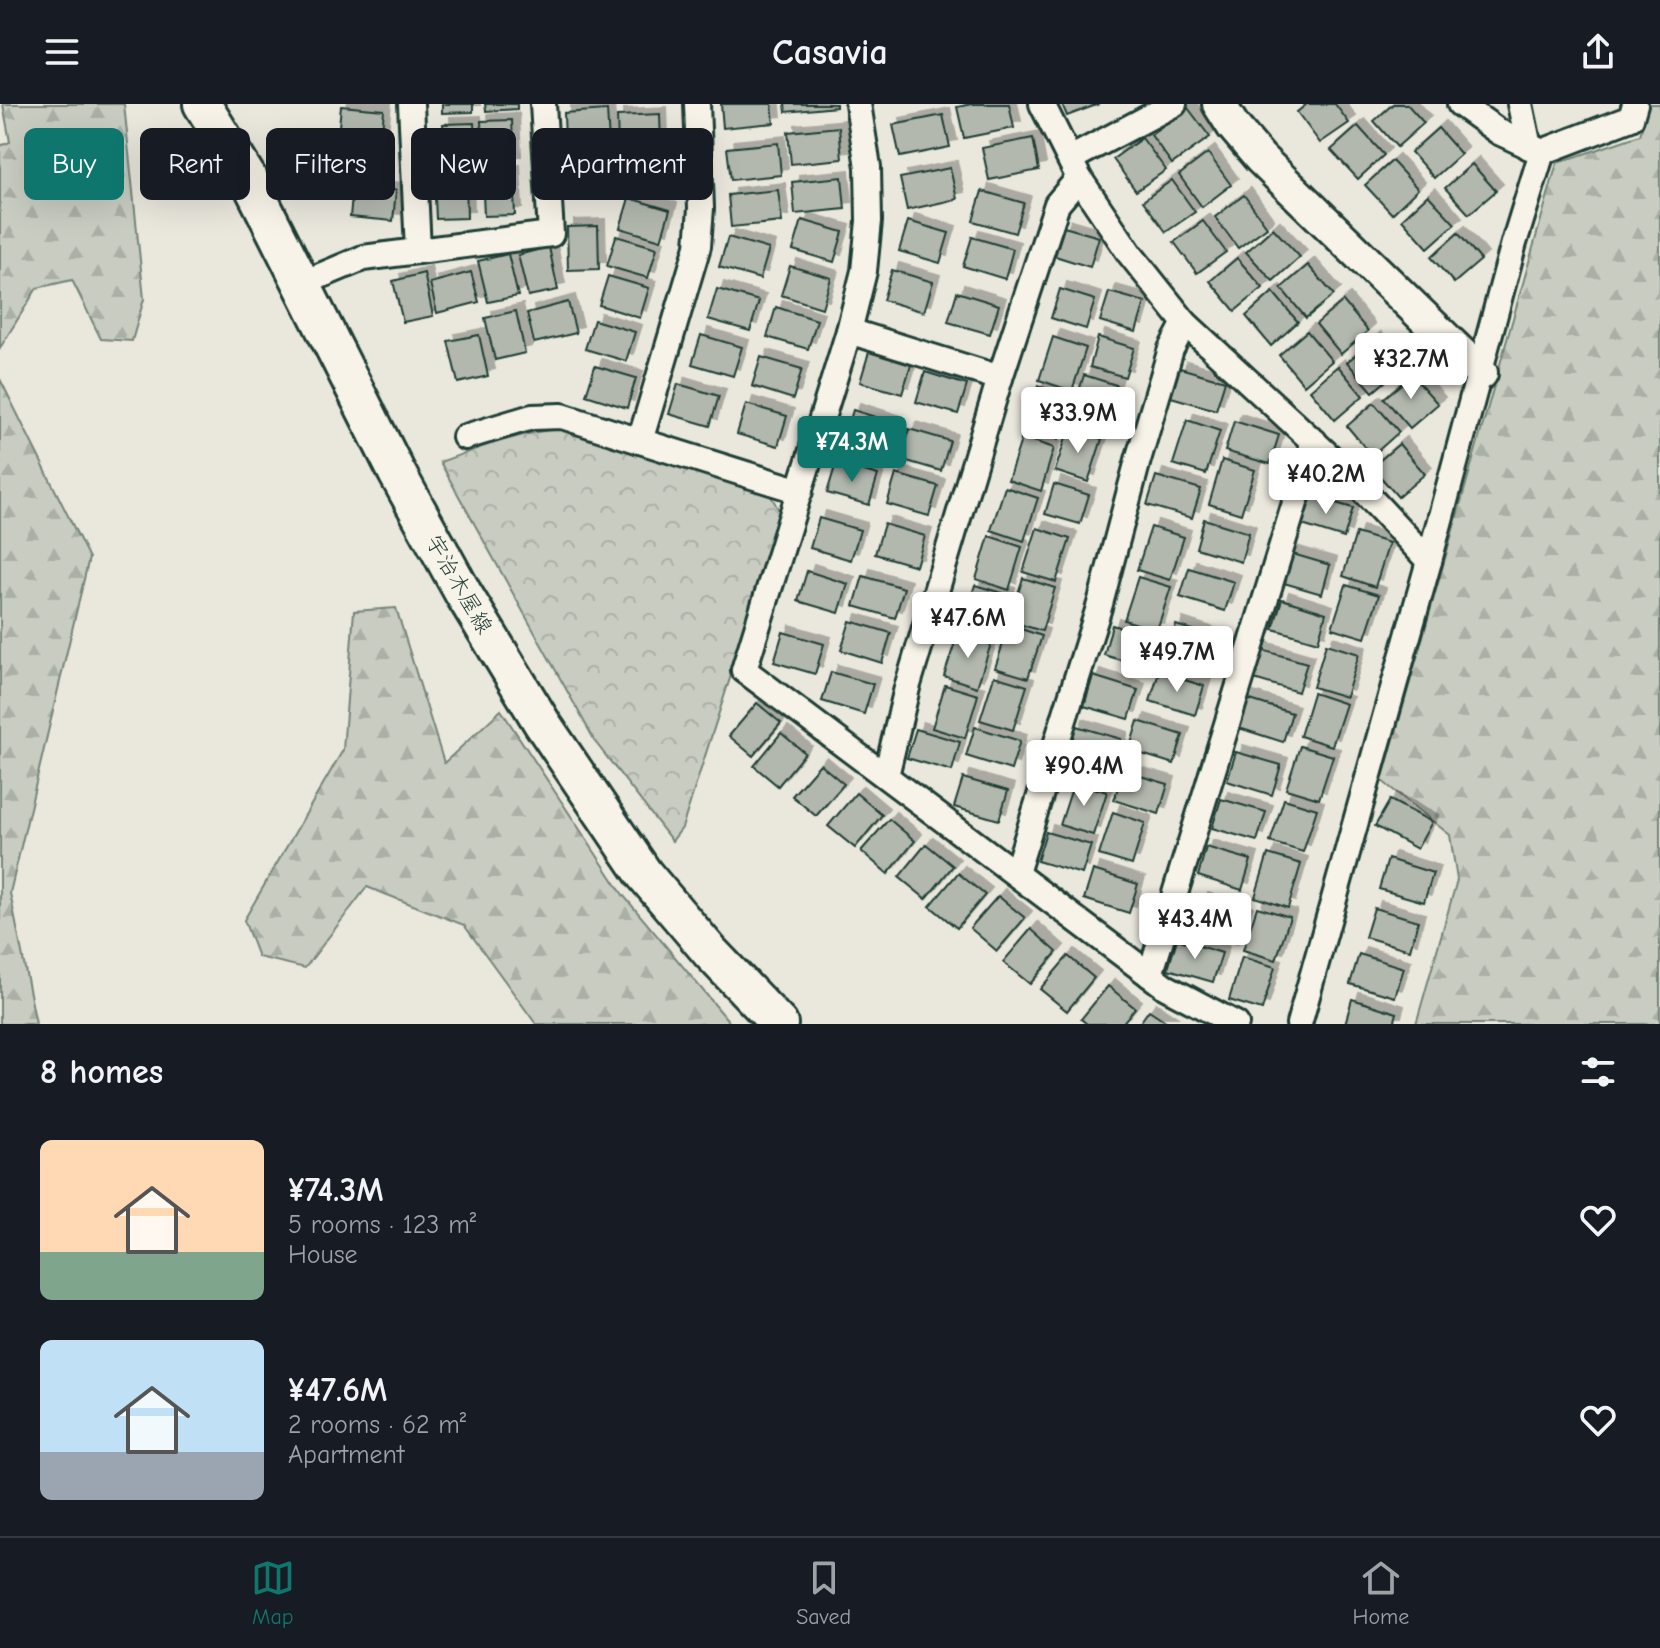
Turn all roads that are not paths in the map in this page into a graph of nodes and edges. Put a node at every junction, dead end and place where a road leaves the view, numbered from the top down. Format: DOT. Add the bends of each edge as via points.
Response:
graph roads {
  1 [pos="202,104"];
  2 [pos="411,104"];
  3 [pos="543,104"];
  4 [pos="697,104"];
  5 [pos="858,104"];
  6 [pos="1042,104"];
  7 [pos="1174,104"];
  8 [pos="1219,104"];
  9 [pos="1460,104"];
  10 [pos="1520,104"];
  11 [pos="1635,104"];
  12 [pos="1536,149"];
  13 [pos="1074,168"];
  14 [pos="418,250"];
  15 [pos="301,284"];
  16 [pos="1185,323"];
  17 [pos="849,331"];
  18 [pos="1481,373"];
  19 [pos="1000,378"];
  20 [pos="465,437"];
  21 [pos="640,441"];
  22 [pos="1314,441"];
  23 [pos="800,491"];
  24 [pos="1429,561"];
  25 [pos="886,776"];
  26 [pos="1016,873"];
  27 [pos="1150,975"];
  28 [pos="779,1024"];
  29 [pos="1236,1024"];
  30 [pos="1299,1024"];
  1 -- 15 [label="main road, 宇治木屋線" via="251,183"];
  2 -- 14 [label="street"];
  3 -- 14 [label="street" via="551,234"];
  4 -- 21 [label="street" via="698,246"];
  5 -- 17 [label="street" via="868,167 869,221 864,271"];
  6 -- 13 [label="street"];
  7 -- 13 [label="street"];
  8 -- 18 [label="street" via="1260,158"];
  9 -- 12 [label="street" via="1499,132"];
  10 -- 12 [label="street"];
  11 -- 12 [label="street" via="1631,118"];
  12 -- 18 [label="street"];
  13 -- 16 [label="street" via="1130,254"];
  13 -- 19 [label="street" via="1057,204"];
  14 -- 15 [label="street" via="363,258"];
  15 -- 28 [label="main road, 宇治木屋線" via="397,473 542,723 644,874"];
  16 -- 22 [label="street"];
  16 -- 26 [label="street" via="1171,349 1100,604"];
  17 -- 19 [label="street"];
  17 -- 23 [label="street"];
  18 -- 24 [label="street"];
  19 -- 25 [label="street" via="907,688"];
  20 -- 21 [label="street" via="532,417 562,416"];
  21 -- 23 [label="street"];
  22 -- 24 [label="street"];
  22 -- 27 [label="street"];
  23 -- 25 [label="street" via="744,670"];
  24 -- 30 [label="street"];
  25 -- 26 [label="street"];
  26 -- 27 [label="street"];
  27 -- 29 [label="street"];
}
